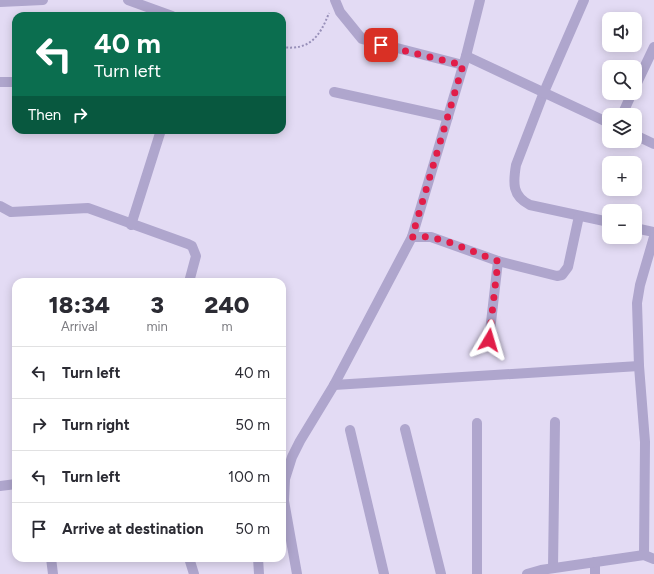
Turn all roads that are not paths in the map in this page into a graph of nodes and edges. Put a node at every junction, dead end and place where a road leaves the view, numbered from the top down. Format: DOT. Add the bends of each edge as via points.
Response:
graph roads {
  1 [pos="43,0"];
  2 [pos="128,0"];
  3 [pos="480,0"];
  4 [pos="584,0"];
  5 [pos="0,2"];
  6 [pos="333,3"];
  7 [pos="161,12"];
  8 [pos="654,47"];
  9 [pos="465,61"];
  10 [pos="642,72"];
  11 [pos="0,82"];
  12 [pos="12,82"];
  13 [pos="334,92"];
  14 [pos="544,92"];
  15 [pos="448,118"];
  16 [pos="602,120"];
  17 [pos="160,134"];
  18 [pos="642,138"];
  19 [pos="654,144"];
  20 [pos="0,206"];
  21 [pos="580,216"];
  22 [pos="602,221"];
  23 [pos="131,225"];
  24 [pos="642,229"];
  25 [pos="654,232"];
  26 [pos="412,237"];
  27 [pos="654,237"];
  28 [pos="498,261"];
  29 [pos="190,278"];
  30 [pos="489,340"];
  31 [pos="638,366"];
  32 [pos="334,385"];
  33 [pos="554,422"];
  34 [pos="477,423"];
  35 [pos="405,429"];
  36 [pos="350,430"];
  37 [pos="286,475"];
  38 [pos="12,484"];
  39 [pos="0,486"];
  40 [pos="286,512"];
  41 [pos="649,557"];
  42 [pos="52,562"];
  43 [pos="190,562"];
  44 [pos="258,562"];
  45 [pos="595,562"];
  46 [pos="553,568"];
  47 [pos="53,574"];
  48 [pos="194,574"];
  49 [pos="259,574"];
  50 [pos="297,574"];
  51 [pos="384,574"];
  52 [pos="442,574"];
  53 [pos="477,574"];
  54 [pos="527,574"];
  55 [pos="596,574"];
  1 -- 5 [label="street"];
  2 -- 7 [label="street"];
  3 -- 9 [label="street"];
  4 -- 14 [label="street"];
  6 -- 9 [label="street" via="362,39"];
  8 -- 10 [label="street"];
  9 -- 14 [label="street"];
  9 -- 15 [label="street"];
  11 -- 12 [label="street"];
  13 -- 15 [label="street"];
  14 -- 16 [label="street"];
  14 -- 21 [label="street" via="516,165 514,177 517,195 530,205"];
  15 -- 26 [label="street"];
  17 -- 23 [label="street"];
  18 -- 19 [label="street"];
  20 -- 23 [label="street" via="11,212 88,208"];
  21 -- 22 [label="street"];
  21 -- 28 [label="street" via="568,268 562,275 553,276"];
  23 -- 29 [label="street" via="192,246 196,256"];
  24 -- 25 [label="street"];
  26 -- 28 [label="street" via="424,236 442,240"];
  26 -- 32 [label="street"];
  27 -- 31 [label="street" via="638,294"];
  28 -- 30 [label="street"];
  31 -- 32 [label="street"];
  31 -- 41 [label="street"];
  32 -- 37 [label="street" via="300,441"];
  33 -- 46 [label="street"];
  34 -- 53 [label="street"];
  35 -- 52 [label="street"];
  36 -- 51 [label="street"];
  38 -- 39 [label="street"];
  40 -- 50 [label="street"];
  41 -- 45 [label="street"];
  42 -- 47 [label="street"];
  43 -- 48 [label="street"];
  44 -- 49 [label="street"];
  45 -- 46 [label="street"];
  45 -- 55 [label="street"];
  46 -- 54 [label="street"];
}
